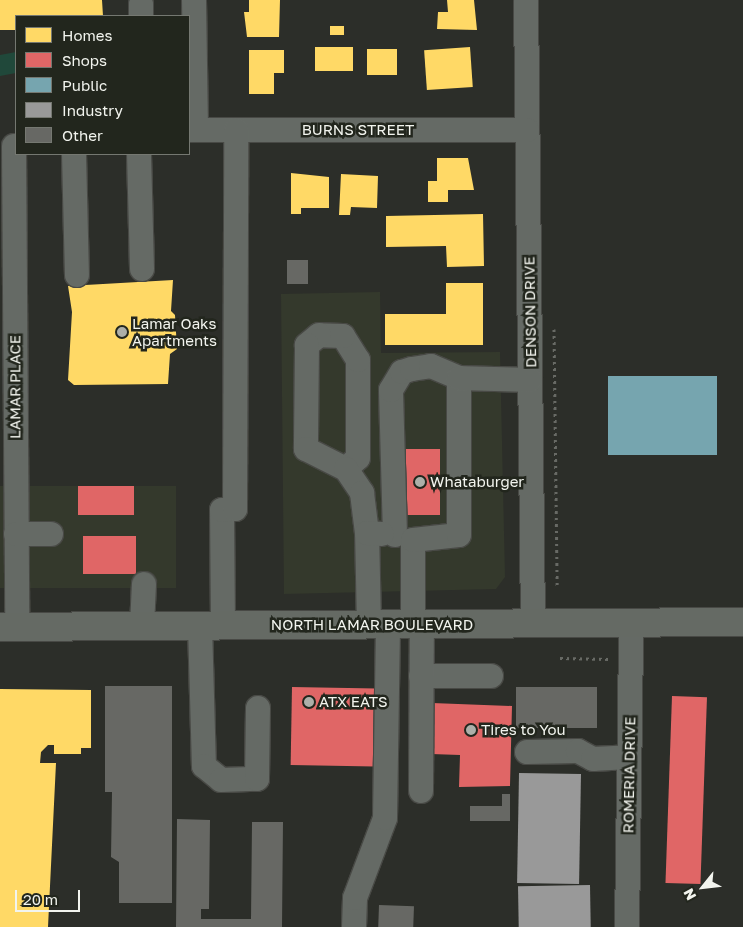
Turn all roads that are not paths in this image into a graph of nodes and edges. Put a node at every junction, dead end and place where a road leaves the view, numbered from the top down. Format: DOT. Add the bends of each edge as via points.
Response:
graph roads {
  1 [pos="194,0"];
  2 [pos="526,0"];
  3 [pos="192,130"];
  4 [pos="236,130"];
  5 [pos="527,130"];
  6 [pos="10,147"];
  7 [pos="74,155"];
  8 [pos="139,155"];
  9 [pos="142,269"];
  10 [pos="77,274"];
  11 [pos="459,378"];
  12 [pos="530,380"];
  13 [pos="346,469"];
  14 [pos="367,533"];
  15 [pos="16,534"];
  16 [pos="51,534"];
  17 [pos="404,538"];
  18 [pos="144,584"];
  19 [pos="743,622"];
  20 [pos="631,623"];
  21 [pos="398,624"];
  22 [pos="533,624"];
  23 [pos="212,625"];
  24 [pos="142,626"];
  25 [pos="8,627"];
  26 [pos="421,676"];
  27 [pos="491,676"];
  28 [pos="258,708"];
  29 [pos="526,752"];
  30 [pos="629,757"];
  31 [pos="420,791"];
  32 [pos="354,927"];
  33 [pos="627,927"];
  1 -- 3 [label="street"];
  2 -- 5 [label="street, DENSON DRIVE"];
  3 -- 4 [label="street, BURNS STREET"];
  4 -- 5 [label="street, BURNS STREET"];
  4 -- 23 [label="street" via="234,509 222,510"];
  5 -- 12 [label="street, DENSON DRIVE"];
  6 -- 15 [label="street, LAMAR PLACE"];
  7 -- 10 [label="street"];
  8 -- 9 [label="street"];
  11 -- 12 [label="street"];
  11 -- 17 [label="street" via="459,535"];
  11 -- 17 [label="street" via="431,366 412,369 402,372 391,390"];
  12 -- 22 [label="street, DENSON DRIVE"];
  13 -- 13 [label="street" via="306,449 307,345 319,335 343,336 358,360 358,458"];
  13 -- 14 [label="street" via="362,493"];
  14 -- 17 [label="street"];
  14 -- 21 [label="street"];
  15 -- 16 [label="street"];
  15 -- 25 [label="street, LAMAR PLACE"];
  17 -- 21 [label="street"];
  18 -- 24 [label="street"];
  19 -- 20 [label="main road, NORTH LAMAR BOULEVARD"];
  20 -- 22 [label="main road, NORTH LAMAR BOULEVARD"];
  20 -- 30 [label="street, ROMERIA DRIVE"];
  21 -- 22 [label="main road, NORTH LAMAR BOULEVARD"];
  21 -- 23 [label="main road, NORTH LAMAR BOULEVARD"];
  21 -- 26 [label="street"];
  21 -- 32 [label="street" via="385,818 355,898"];
  23 -- 24 [label="main road, NORTH LAMAR BOULEVARD"];
  23 -- 28 [label="street" via="204,766 221,780 257,779"];
  24 -- 25 [label="main road, NORTH LAMAR BOULEVARD"];
  26 -- 27 [label="street"];
  26 -- 31 [label="street"];
  29 -- 30 [label="street" via="578,751 593,759"];
  30 -- 33 [label="street, ROMERIA DRIVE"];
}
